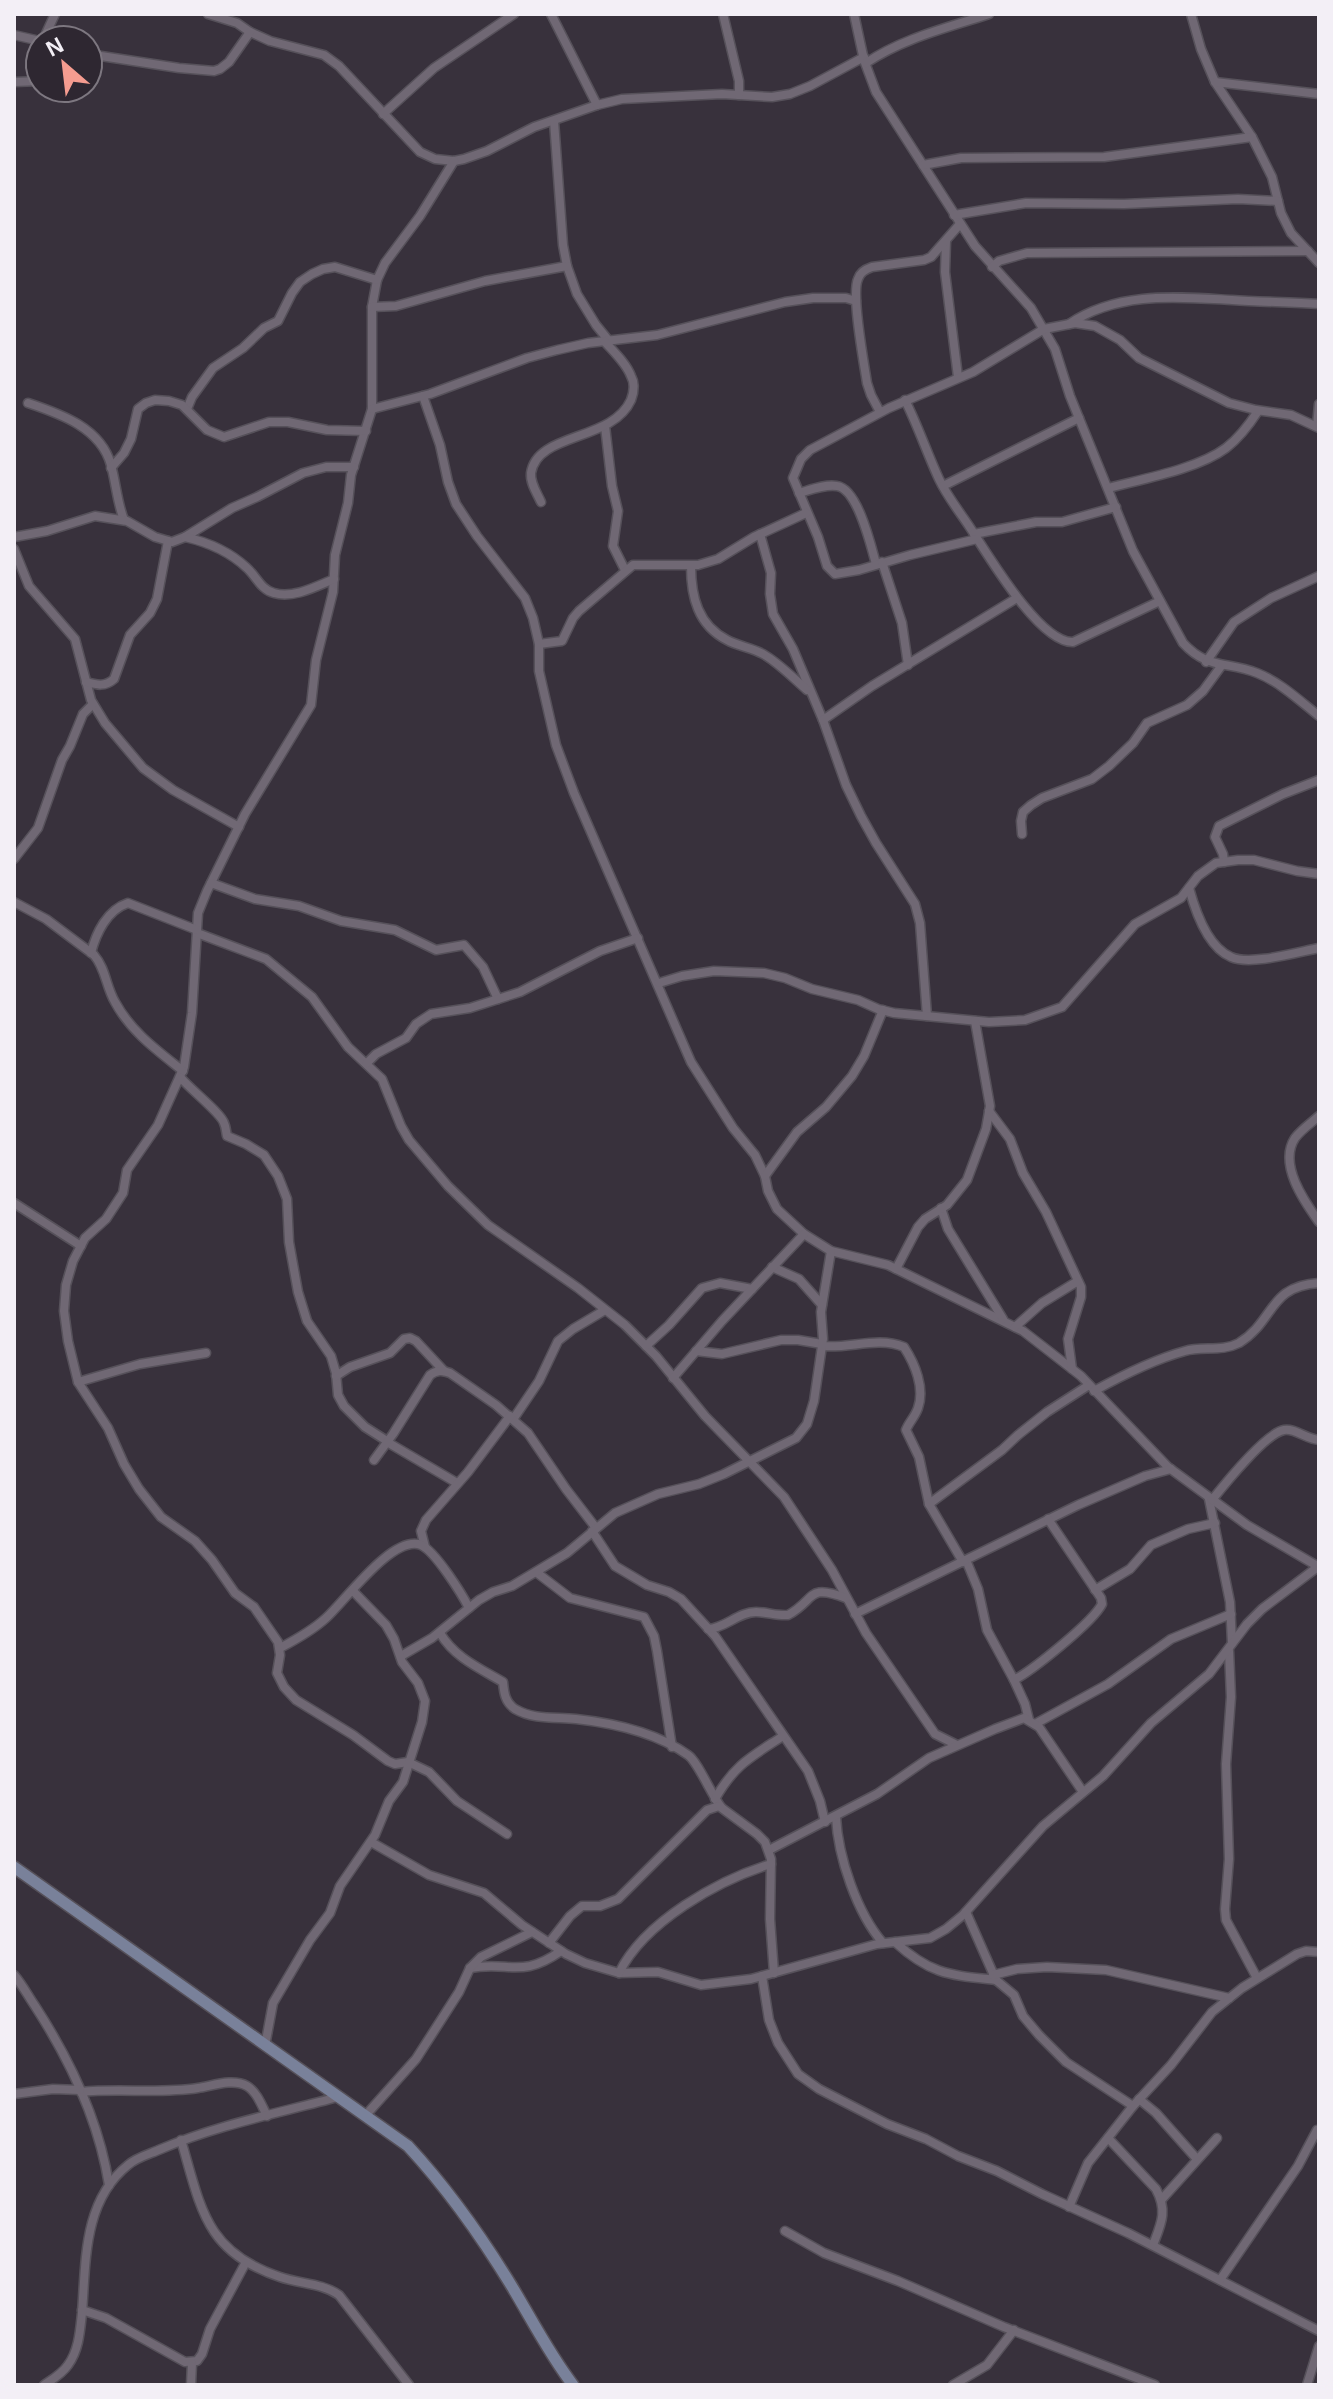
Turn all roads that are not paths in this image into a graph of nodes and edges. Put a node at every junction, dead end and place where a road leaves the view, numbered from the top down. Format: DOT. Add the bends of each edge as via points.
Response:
graph roads {
  1 [pos="208,14"];
  2 [pos="514,14"];
  3 [pos="551,14"];
  4 [pos="723,14"];
  5 [pos="854,14"];
  6 [pos="989,14"];
  7 [pos="1191,14"];
  8 [pos="238,18"];
  9 [pos="250,32"];
  10 [pos="104,59"];
  11 [pos="865,60"];
  12 [pos="1215,82"];
  13 [pos="1319,94"];
  14 [pos="739,95"];
  15 [pos="597,105"];
  16 [pos="383,114"];
  17 [pos="554,121"];
  18 [pos="1252,137"];
  19 [pos="454,161"];
  20 [pos="923,165"];
  21 [pos="1278,201"];
  22 [pos="954,215"];
  23 [pos="960,224"];
  24 [pos="946,241"];
  25 [pos="1308,251"];
  26 [pos="1319,263"];
  27 [pos="567,266"];
  28 [pos="992,267"];
  29 [pos="377,280"];
  30 [pos="856,301"];
  31 [pos="1319,304"];
  32 [pos="372,307"];
  33 [pos="1069,324"];
  34 [pos="1044,329"];
  35 [pos="607,342"];
  36 [pos="958,377"];
  37 [pos="423,396"];
  38 [pos="905,400"];
  39 [pos="28,403"];
  40 [pos="1319,404"];
  41 [pos="187,409"];
  42 [pos="372,409"];
  43 [pos="1258,411"];
  44 [pos="880,412"];
  45 [pos="1079,418"];
  46 [pos="605,426"];
  47 [pos="1318,427"];
  48 [pos="366,431"];
  49 [pos="354,467"];
  50 [pos="111,468"];
  51 [pos="943,486"];
  52 [pos="1108,488"];
  53 [pos="799,493"];
  54 [pos="541,502"];
  55 [pos="1116,507"];
  56 [pos="806,513"];
  57 [pos="124,520"];
  58 [pos="760,534"];
  59 [pos="975,536"];
  60 [pos="14,537"];
  61 [pos="185,537"];
  62 [pos="168,541"];
  63 [pos="14,549"];
  64 [pos="879,563"];
  65 [pos="691,566"];
  66 [pos="625,570"];
  67 [pos="1319,576"];
  68 [pos="334,579"];
  69 [pos="1017,598"];
  70 [pos="1160,601"];
  71 [pos="539,644"];
  72 [pos="1206,662"];
  73 [pos="908,665"];
  74 [pos="1222,665"];
  75 [pos="86,682"];
  76 [pos="811,693"];
  77 [pos="93,704"];
  78 [pos="1319,716"];
  79 [pos="823,720"];
  80 [pos="1319,780"];
  81 [pos="239,827"];
  82 [pos="1022,834"];
  83 [pos="14,859"];
  84 [pos="1224,862"];
  85 [pos="1319,874"];
  86 [pos="211,883"];
  87 [pos="1189,888"];
  88 [pos="14,902"];
  89 [pos="197,931"];
  90 [pos="638,938"];
  91 [pos="1319,948"];
  92 [pos="91,953"];
  93 [pos="659,983"];
  94 [pos="498,999"];
  95 [pos="883,1010"];
  96 [pos="927,1016"];
  97 [pos="975,1021"];
  98 [pos="367,1063"];
  99 [pos="182,1074"];
  100 [pos="989,1111"];
  101 [pos="1319,1116"];
  102 [pos="765,1176"];
  103 [pos="14,1203"];
  104 [pos="941,1208"];
  105 [pos="1319,1222"];
  106 [pos="804,1234"];
  107 [pos="81,1246"];
  108 [pos="831,1251"];
  109 [pos="772,1267"];
  110 [pos="896,1269"];
  111 [pos="1078,1281"];
  112 [pos="1319,1283"];
  113 [pos="752,1289"];
  114 [pos="822,1305"];
  115 [pos="605,1310"];
  116 [pos="1004,1321"];
  117 [pos="1015,1327"];
  118 [pos="822,1345"];
  119 [pos="646,1346"];
  120 [pos="696,1351"];
  121 [pos="206,1353"];
  122 [pos="1072,1369"];
  123 [pos="444,1371"];
  124 [pos="336,1376"];
  125 [pos="673,1378"];
  126 [pos="78,1382"];
  127 [pos="1092,1388"];
  128 [pos="512,1417"];
  129 [pos="1319,1440"];
  130 [pos="387,1442"];
  131 [pos="374,1460"];
  132 [pos="750,1461"];
  133 [pos="1171,1469"];
  134 [pos="457,1483"];
  135 [pos="1210,1499"];
  136 [pos="929,1504"];
  137 [pos="1048,1519"];
  138 [pos="1215,1523"];
  139 [pos="594,1530"];
  140 [pos="425,1549"];
  141 [pos="964,1561"];
  142 [pos="1319,1567"];
  143 [pos="536,1572"];
  144 [pos="1095,1590"];
  145 [pos="353,1591"];
  146 [pos="846,1598"];
  147 [pos="469,1608"];
  148 [pos="855,1614"];
  149 [pos="1231,1614"];
  150 [pos="708,1629"];
  151 [pos="440,1633"];
  152 [pos="1230,1646"];
  153 [pos="280,1648"];
  154 [pos="401,1656"];
  155 [pos="1014,1680"];
  156 [pos="1032,1722"];
  157 [pos="783,1736"];
  158 [pos="957,1745"];
  159 [pos="672,1747"];
  160 [pos="409,1763"];
  161 [pos="1083,1792"];
  162 [pos="715,1799"];
  163 [pos="721,1807"];
  164 [pos="836,1817"];
  165 [pos="825,1822"];
  166 [pos="507,1834"];
  167 [pos="371,1842"];
  168 [pos="769,1850"];
  169 [pos="771,1864"];
  170 [pos="14,1867"];
  171 [pos="966,1912"];
  172 [pos="532,1932"];
  173 [pos="895,1942"];
  174 [pos="549,1943"];
  175 [pos="883,1943"];
  176 [pos="561,1951"];
  177 [pos="1319,1952"];
  178 [pos="470,1968"];
  179 [pos="619,1973"];
  180 [pos="774,1973"];
  181 [pos="14,1975"];
  182 [pos="762,1976"];
  183 [pos="995,1978"];
  184 [pos="1257,1978"];
  185 [pos="1229,1998"];
  186 [pos="265,2047"];
  187 [pos="81,2091"];
  188 [pos="14,2094"];
  189 [pos="338,2097"];
  190 [pos="1136,2103"];
  191 [pos="267,2116"];
  192 [pos="365,2116"];
  193 [pos="1317,2130"];
  194 [pos="1108,2138"];
  195 [pos="1217,2138"];
  196 [pos="181,2140"];
  197 [pos="1196,2158"];
  198 [pos="109,2186"];
  199 [pos="1162,2199"];
  200 [pos="1069,2207"];
  201 [pos="785,2231"];
  202 [pos="1153,2245"];
  203 [pos="246,2262"];
  204 [pos="1220,2280"];
  205 [pos="82,2310"];
  206 [pos="1014,2330"];
  207 [pos="1319,2331"];
  208 [pos="1319,2346"];
  209 [pos="192,2363"];
  210 [pos="567,2383"];
  211 [pos="44,2385"];
  212 [pos="191,2385"];
  213 [pos="409,2385"];
  214 [pos="953,2385"];
  215 [pos="1155,2385"];
  216 [pos="1307,2385"];
  1 -- 8 [label="street"];
  2 -- 16 [label="street" via="434,68"];
  3 -- 15 [label="street"];
  4 -- 14 [label="street"];
  5 -- 11 [label="street"];
  6 -- 11 [label="street"];
  7 -- 12 [label="street"];
  8 -- 9 [label="street"];
  9 -- 10 [label="street" via="229,62 214,71"];
  9 -- 16 [label="street" via="330,58"];
  11 -- 14 [label="street" via="790,94"];
  11 -- 20 [label="street" via="876,92"];
  12 -- 13 [label="street"];
  12 -- 18 [label="street"];
  14 -- 15 [label="street" via="691,94"];
  15 -- 17 [label="street"];
  16 -- 19 [label="street" via="420,152"];
  17 -- 19 [label="street"];
  17 -- 27 [label="street"];
  18 -- 20 [label="street" via="1104,157 961,158"];
  18 -- 21 [label="street"];
  19 -- 29 [label="street"];
  20 -- 22 [label="street"];
  21 -- 22 [label="street" via="1026,203"];
  21 -- 25 [label="street" via="1291,233"];
  22 -- 23 [label="street"];
  23 -- 24 [label="street"];
  23 -- 28 [label="street"];
  24 -- 30 [label="street" via="924,260 865,269 856,281"];
  24 -- 36 [label="street"];
  25 -- 26 [label="street"];
  25 -- 28 [label="street" via="1027,253"];
  27 -- 32 [label="street"];
  27 -- 35 [label="street" via="577,294"];
  28 -- 34 [label="street"];
  29 -- 32 [label="street"];
  29 -- 41 [label="street" via="335,267 300,282 278,321 213,368"];
  30 -- 35 [label="street" via="785,302 657,335"];
  30 -- 44 [label="street" via="867,383"];
  31 -- 33 [label="street" via="1134,299"];
  32 -- 42 [label="street"];
  33 -- 34 [label="street"];
  33 -- 43 [label="street" via="1095,326 1158,368 1229,403"];
  34 -- 36 [label="street"];
  34 -- 45 [label="street"];
  35 -- 37 [label="street" via="527,358"];
  35 -- 46 [label="street" via="631,374 634,392 622,414"];
  36 -- 38 [label="street"];
  37 -- 42 [label="street"];
  37 -- 71 [label="street" via="456,504 525,598"];
  38 -- 44 [label="street"];
  38 -- 51 [label="street"];
  39 -- 50 [label="street" via="79,424 102,444"];
  40 -- 47 [label="street"];
  41 -- 48 [label="street" via="207,430 224,437 269,422"];
  41 -- 50 [label="street" via="169,401 138,409 131,439"];
  42 -- 48 [label="street"];
  43 -- 47 [label="street" via="1291,415"];
  43 -- 52 [label="street" via="1236,440 1211,458"];
  44 -- 53 [label="street" via="810,450 793,478"];
  45 -- 51 [label="street"];
  45 -- 52 [label="street"];
  46 -- 54 [label="street" via="542,452 531,473"];
  46 -- 66 [label="street" via="618,511 613,546"];
  48 -- 49 [label="street"];
  49 -- 61 [label="street" via="303,473"];
  49 -- 68 [label="street"];
  50 -- 57 [label="street"];
  51 -- 59 [label="street"];
  52 -- 55 [label="street"];
  53 -- 56 [label="street"];
  53 -- 64 [label="street" via="834,485 847,491"];
  55 -- 59 [label="street"];
  55 -- 70 [label="street"];
  56 -- 58 [label="street"];
  56 -- 64 [label="street" via="831,572"];
  57 -- 60 [label="street" via="95,516"];
  57 -- 62 [label="street"];
  58 -- 65 [label="street" via="718,559"];
  58 -- 76 [label="street" via="771,573 773,614"];
  59 -- 64 [label="street"];
  59 -- 69 [label="street"];
  61 -- 62 [label="street"];
  61 -- 68 [label="street" via="204,541 239,562 272,593 286,595"];
  62 -- 75 [label="street" via="157,599 130,635 114,679 100,686"];
  63 -- 75 [label="street" via="29,586 75,639"];
  64 -- 73 [label="street" via="902,623"];
  65 -- 66 [label="street" via="644,564"];
  65 -- 76 [label="street" via="696,609 712,630 764,655"];
  66 -- 71 [label="street" via="573,618 562,641"];
  67 -- 72 [label="street" via="1234,622"];
  68 -- 81 [label="street" via="311,705"];
  69 -- 70 [label="street" via="1064,643"];
  69 -- 73 [label="street"];
  70 -- 72 [label="street" via="1183,643"];
  71 -- 90 [label="street" via="539,671 556,745"];
  72 -- 74 [label="street"];
  73 -- 79 [label="street"];
  74 -- 78 [label="street" via="1268,678"];
  74 -- 82 [label="street" via="1203,691 1187,705 1147,723 1100,773 1031,805 1023,812"];
  75 -- 77 [label="street"];
  76 -- 79 [label="street"];
  77 -- 81 [label="street" via="143,768"];
  77 -- 83 [label="street" via="62,760 38,828"];
  79 -- 96 [label="street" via="861,816 915,904"];
  80 -- 84 [label="street" via="1219,826 1215,837"];
  81 -- 86 [label="street"];
  84 -- 85 [label="street" via="1254,860"];
  84 -- 87 [label="street" via="1207,868"];
  86 -- 89 [label="street" via="198,913"];
  86 -- 94 [label="street" via="341,921 395,930 436,950 464,945 483,967"];
  87 -- 91 [label="street" via="1210,937 1227,956 1268,959"];
  87 -- 97 [label="street" via="1135,924 1062,1007 1025,1020"];
  88 -- 92 [label="street"];
  89 -- 92 [label="street" via="123,904 100,929"];
  89 -- 98 [label="street" via="266,959 312,997 348,1047"];
  89 -- 99 [label="street"];
  90 -- 93 [label="street"];
  90 -- 94 [label="street"];
  92 -- 99 [label="street" via="123,1017"];
  93 -- 95 [label="street" via="714,971 764,973"];
  93 -- 102 [label="street" via="691,1062"];
  94 -- 98 [label="street" via="431,1014"];
  95 -- 96 [label="street"];
  95 -- 102 [label="street" via="852,1076 797,1132"];
  96 -- 97 [label="street"];
  97 -- 100 [label="street"];
  98 -- 115 [label="street" via="382,1079 409,1140 448,1186 488,1225"];
  99 -- 107 [label="street" via="158,1125 127,1170 123,1193"];
  99 -- 124 [label="street" via="224,1121 227,1136 264,1155 278,1176 287,1199 301,1307 331,1356"];
  100 -- 104 [label="street" via="967,1180"];
  100 -- 111 [label="street" via="1010,1139"];
  101 -- 105 [label="street" via="1289,1152 1293,1181"];
  102 -- 106 [label="street" via="777,1209"];
  103 -- 107 [label="street"];
  104 -- 110 [label="street" via="918,1227"];
  104 -- 116 [label="street" via="954,1240"];
  106 -- 108 [label="street"];
  106 -- 109 [label="street"];
  107 -- 126 [label="street" via="66,1285 64,1311"];
  108 -- 110 [label="street"];
  108 -- 114 [label="street"];
  109 -- 113 [label="street"];
  109 -- 114 [label="street" via="799,1279"];
  110 -- 116 [label="street"];
  111 -- 117 [label="street"];
  111 -- 122 [label="street" via="1081,1297 1068,1339"];
  112 -- 127 [label="street" via="1292,1288 1233,1346 1184,1351"];
  113 -- 119 [label="street" via="720,1283 702,1288"];
  113 -- 120 [label="street"];
  114 -- 118 [label="street"];
  115 -- 119 [label="street"];
  115 -- 128 [label="street" via="558,1341 539,1381"];
  116 -- 117 [label="street"];
  117 -- 122 [label="street"];
  118 -- 120 [label="street" via="781,1340 722,1354"];
  118 -- 132 [label="street" via="814,1401 802,1431"];
  118 -- 136 [label="street" via="868,1342 904,1347 921,1395 906,1430 919,1457"];
  119 -- 125 [label="street"];
  120 -- 125 [label="street"];
  121 -- 126 [label="street"];
  122 -- 127 [label="street"];
  123 -- 124 [label="street" via="410,1338 384,1356"];
  123 -- 128 [label="street"];
  123 -- 130 [label="street" via="430,1375"];
  124 -- 130 [label="street" via="338,1395 352,1416"];
  125 -- 132 [label="street"];
  126 -- 153 [label="street" via="139,1489 254,1607"];
  127 -- 133 [label="street"];
  127 -- 136 [label="street" via="1033,1423"];
  128 -- 134 [label="street"];
  128 -- 139 [label="street" via="536,1442"];
  129 -- 135 [label="street" via="1280,1431"];
  130 -- 131 [label="street"];
  130 -- 134 [label="street"];
  132 -- 139 [label="street" via="699,1484 632,1504"];
  132 -- 146 [label="street" via="795,1511"];
  133 -- 135 [label="street"];
  133 -- 137 [label="street"];
  134 -- 140 [label="street" via="426,1520 421,1531"];
  135 -- 138 [label="street"];
  135 -- 142 [label="street"];
  136 -- 141 [label="street"];
  137 -- 141 [label="street"];
  137 -- 144 [label="street"];
  138 -- 144 [label="street" via="1151,1545 1130,1569"];
  138 -- 149 [label="street"];
  139 -- 143 [label="street"];
  139 -- 150 [label="street" via="615,1566 681,1599"];
  140 -- 145 [label="street" via="404,1546"];
  140 -- 147 [label="street"];
  141 -- 148 [label="street"];
  141 -- 155 [label="street" via="978,1589 987,1630"];
  142 -- 152 [label="street" via="1262,1609"];
  143 -- 147 [label="street"];
  143 -- 159 [label="street" via="570,1598 644,1617 654,1636"];
  144 -- 155 [label="street" via="1100,1609"];
  145 -- 153 [label="street" via="325,1620"];
  145 -- 154 [label="street" via="386,1625"];
  146 -- 148 [label="street"];
  146 -- 150 [label="street" via="815,1593 788,1615 756,1612"];
  147 -- 151 [label="street"];
  148 -- 158 [label="street" via="935,1734"];
  149 -- 152 [label="street"];
  149 -- 156 [label="street" via="1171,1639 1108,1684"];
  150 -- 157 [label="street"];
  151 -- 154 [label="street"];
  151 -- 159 [label="street" via="457,1655 503,1682 513,1707 533,1717 620,1727"];
  152 -- 161 [label="street" via="1209,1674"];
  152 -- 184 [label="street" via="1225,1909"];
  153 -- 160 [label="street" via="277,1673 296,1700 388,1761"];
  154 -- 160 [label="street" via="425,1701"];
  155 -- 156 [label="street"];
  156 -- 158 [label="street" via="1024,1718"];
  156 -- 161 [label="street"];
  157 -- 162 [label="street" via="743,1763"];
  157 -- 165 [label="street" via="808,1771"];
  158 -- 164 [label="street"];
  159 -- 162 [label="street" via="691,1757"];
  160 -- 166 [label="street" via="429,1772 457,1801"];
  160 -- 167 [label="street"];
  161 -- 171 [label="street" via="1028,1841"];
  162 -- 163 [label="street"];
  163 -- 168 [label="street"];
  163 -- 174 [label="street" via="707,1810 618,1899 582,1906"];
  164 -- 165 [label="street"];
  164 -- 175 [label="street" via="840,1855 865,1917"];
  165 -- 168 [label="street"];
  167 -- 172 [label="street" via="429,1875 484,1893"];
  167 -- 186 [label="street" via="273,2003"];
  168 -- 169 [label="street"];
  169 -- 179 [label="street" via="694,1899 640,1943"];
  169 -- 180 [label="street"];
  170 -- 186 [label="street"];
  171 -- 173 [label="street" via="930,1938"];
  171 -- 183 [label="street"];
  172 -- 174 [label="street"];
  172 -- 178 [label="street"];
  173 -- 175 [label="street"];
  173 -- 183 [label="street" via="925,1966 946,1974"];
  174 -- 176 [label="street"];
  175 -- 180 [label="street"];
  176 -- 178 [label="street" via="522,1969"];
  176 -- 179 [label="street"];
  177 -- 184 [label="street" via="1297,1954"];
  178 -- 192 [label="street" via="416,2059"];
  179 -- 182 [label="street" via="658,1972 701,1985"];
  180 -- 182 [label="street"];
  181 -- 187 [label="street" via="55,2036"];
  182 -- 200 [label="street" via="769,2020 798,2074 887,2124"];
  183 -- 185 [label="street" via="1017,1969 1106,1970"];
  183 -- 190 [label="street" via="1014,1995 1023,2016 1055,2053"];
  184 -- 185 [label="street"];
  185 -- 190 [label="street"];
  186 -- 189 [label="street"];
  187 -- 188 [label="street"];
  187 -- 191 [label="street" via="175,2091 237,2083 257,2096"];
  187 -- 198 [label="street"];
  189 -- 191 [label="street"];
  189 -- 192 [label="street"];
  190 -- 194 [label="street"];
  190 -- 197 [label="street" via="1156,2113"];
  191 -- 196 [label="street"];
  192 -- 210 [label="street" via="408,2146 435,2176 509,2281"];
  193 -- 204 [label="street"];
  194 -- 199 [label="street"];
  194 -- 200 [label="street" via="1088,2163"];
  195 -- 197 [label="street"];
  196 -- 198 [label="street" via="130,2162"];
  196 -- 203 [label="street" via="211,2229"];
  197 -- 199 [label="street"];
  198 -- 205 [label="street" via="84,2255"];
  199 -- 202 [label="street" via="1164,2210"];
  200 -- 202 [label="street"];
  201 -- 206 [label="street" via="824,2253"];
  202 -- 204 [label="street"];
  203 -- 209 [label="street" via="202,2354"];
  203 -- 213 [label="street" via="339,2295"];
  204 -- 207 [label="street"];
  205 -- 209 [label="street"];
  205 -- 211 [label="street" via="69,2364"];
  206 -- 214 [label="street" via="987,2365"];
  206 -- 215 [label="street"];
  208 -- 216 [label="street"];
  209 -- 212 [label="street"];
}
